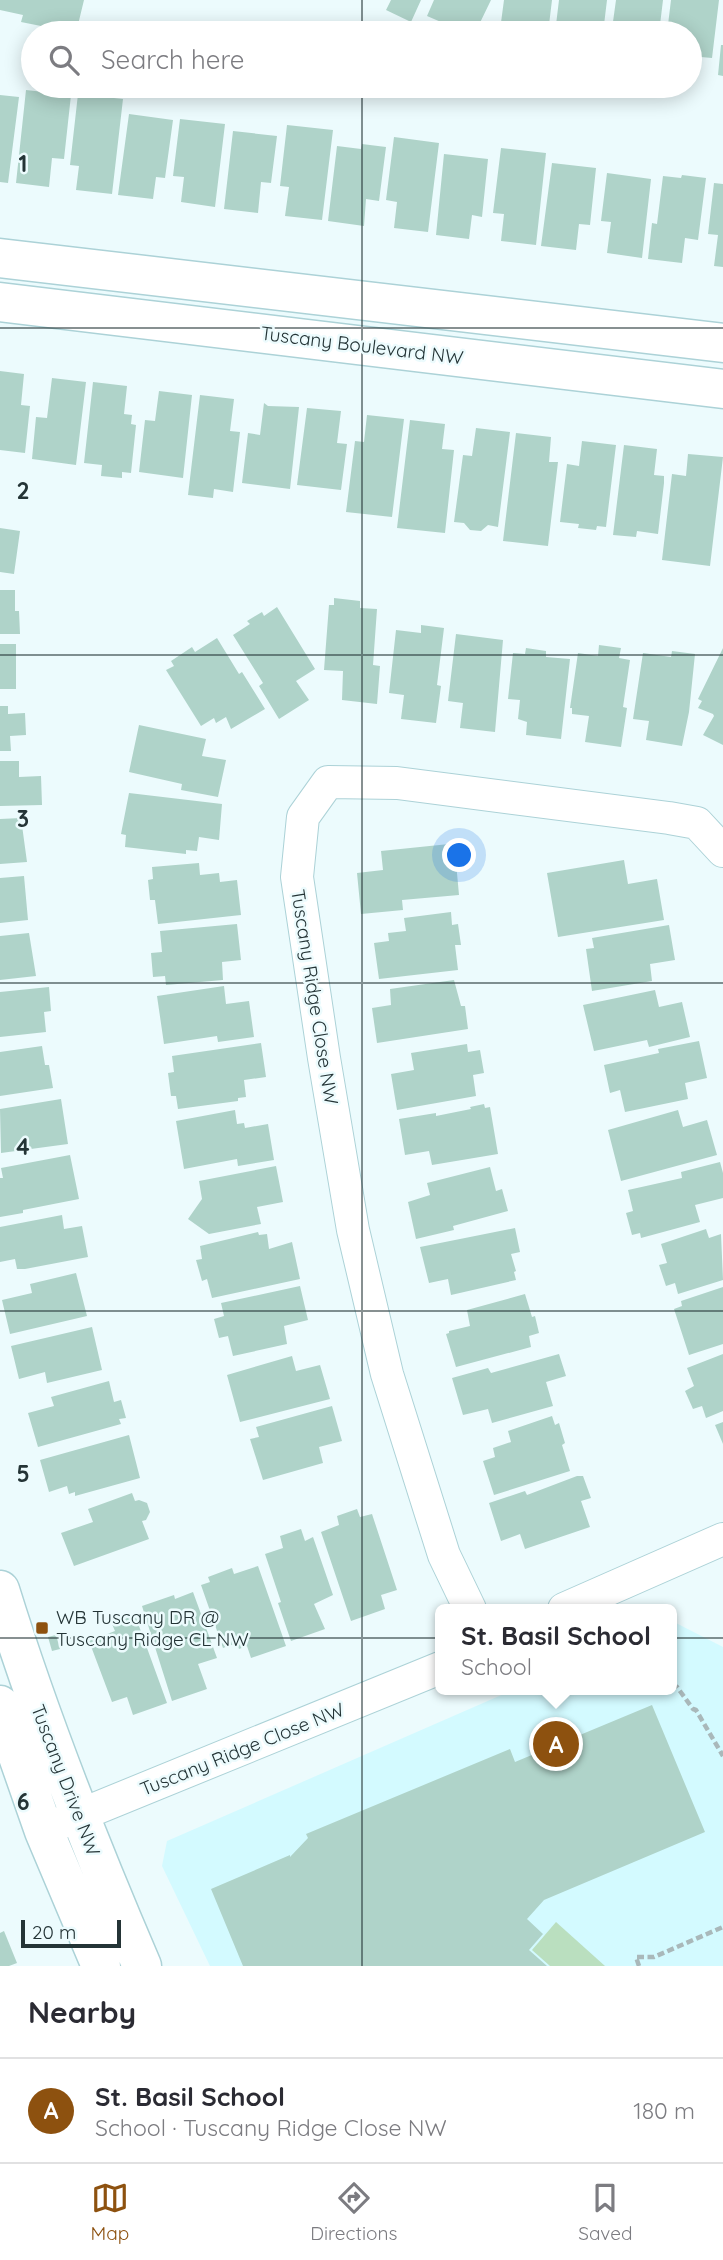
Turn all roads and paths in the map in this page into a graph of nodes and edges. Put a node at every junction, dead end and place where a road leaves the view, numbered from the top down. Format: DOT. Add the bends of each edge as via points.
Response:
graph roads {
  1 [pos="0,258"];
  2 [pos="0,302"];
  3 [pos="723,343"];
  4 [pos="723,389"];
  5 [pos="723,851"];
  6 [pos="723,1539"];
  7 [pos="0,1590"];
  8 [pos="468,1604"];
  9 [pos="575,1604"];
  10 [pos="435,1670"];
  11 [pos="677,1687"];
  12 [pos="0,1705"];
  13 [pos="723,1756"];
  14 [pos="79,1815"];
  15 [pos="44,1831"];
  16 [pos="723,1927"];
  17 [pos="102,1966"];
  18 [pos="142,1966"];
  19 [pos="639,1966"];
  1 -- 3 [label="street"];
  2 -- 4 [label="street, Tuscany Boulevard NW"];
  5 -- 8 [label="street, Tuscany Ridge Close NW" via="698,823 397,783 328,782 303,817 297,877 353,1230 387,1374 444,1555"];
  6 -- 9 [label="street"];
  7 -- 14 [label="street, Tuscany Drive NW"];
  10 -- 14 [label="street, Tuscany Ridge Close NW"];
  11 -- 13 [label="path"];
  12 -- 15 [label="street, Tuscany Drive NW"];
  14 -- 15 [label="street, Tuscany Ridge Close NW"];
  14 -- 18 [label="street, Tuscany Drive NW"];
  15 -- 17 [label="street, Tuscany Drive NW"];
  16 -- 19 [label="path" via="654,1957 636,1957"];
}
